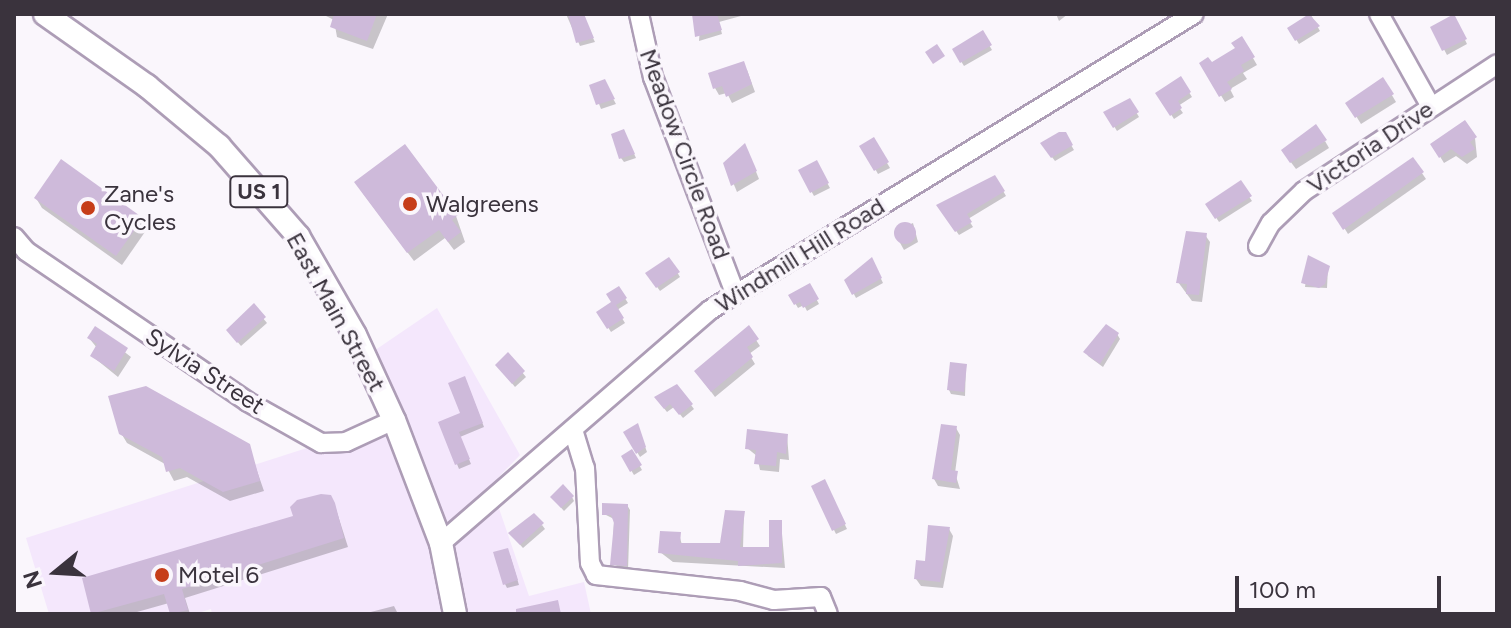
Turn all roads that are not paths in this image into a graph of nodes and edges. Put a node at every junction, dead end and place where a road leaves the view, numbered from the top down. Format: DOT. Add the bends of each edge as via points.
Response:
graph roads {
  1 [pos="45,14"];
  2 [pos="639,14"];
  3 [pos="1194,14"];
  4 [pos="1379,14"];
  5 [pos="1497,64"];
  6 [pos="1430,105"];
  7 [pos="18,246"];
  8 [pos="1258,246"];
  9 [pos="735,293"];
  10 [pos="394,420"];
  11 [pos="574,433"];
  12 [pos="441,543"];
  13 [pos="455,614"];
  14 [pos="828,614"];
  1 -- 10 [label="main road, East Main Street / US 1" via="147,86 219,146 298,236 355,335"];
  2 -- 9 [label="street, Meadow Circle Road" via="653,77"];
  3 -- 9 [label="street, Windmill Hill Road"];
  4 -- 6 [label="street"];
  5 -- 6 [label="street, Victoria Drive"];
  6 -- 8 [label="street, Victoria Drive" via="1304,191 1271,223"];
  7 -- 10 [label="street, Sylvia Street" via="248,402 321,443 346,442"];
  9 -- 11 [label="street, Windmill Hill Road"];
  10 -- 12 [label="main road, East Main Street / US 1"];
  11 -- 12 [label="street, Windmill Hill Road"];
  11 -- 14 [label="street" via="585,468 590,563 596,575 740,591 774,600 821,597"];
  12 -- 13 [label="main road, East Main Street / US 1"];
}
